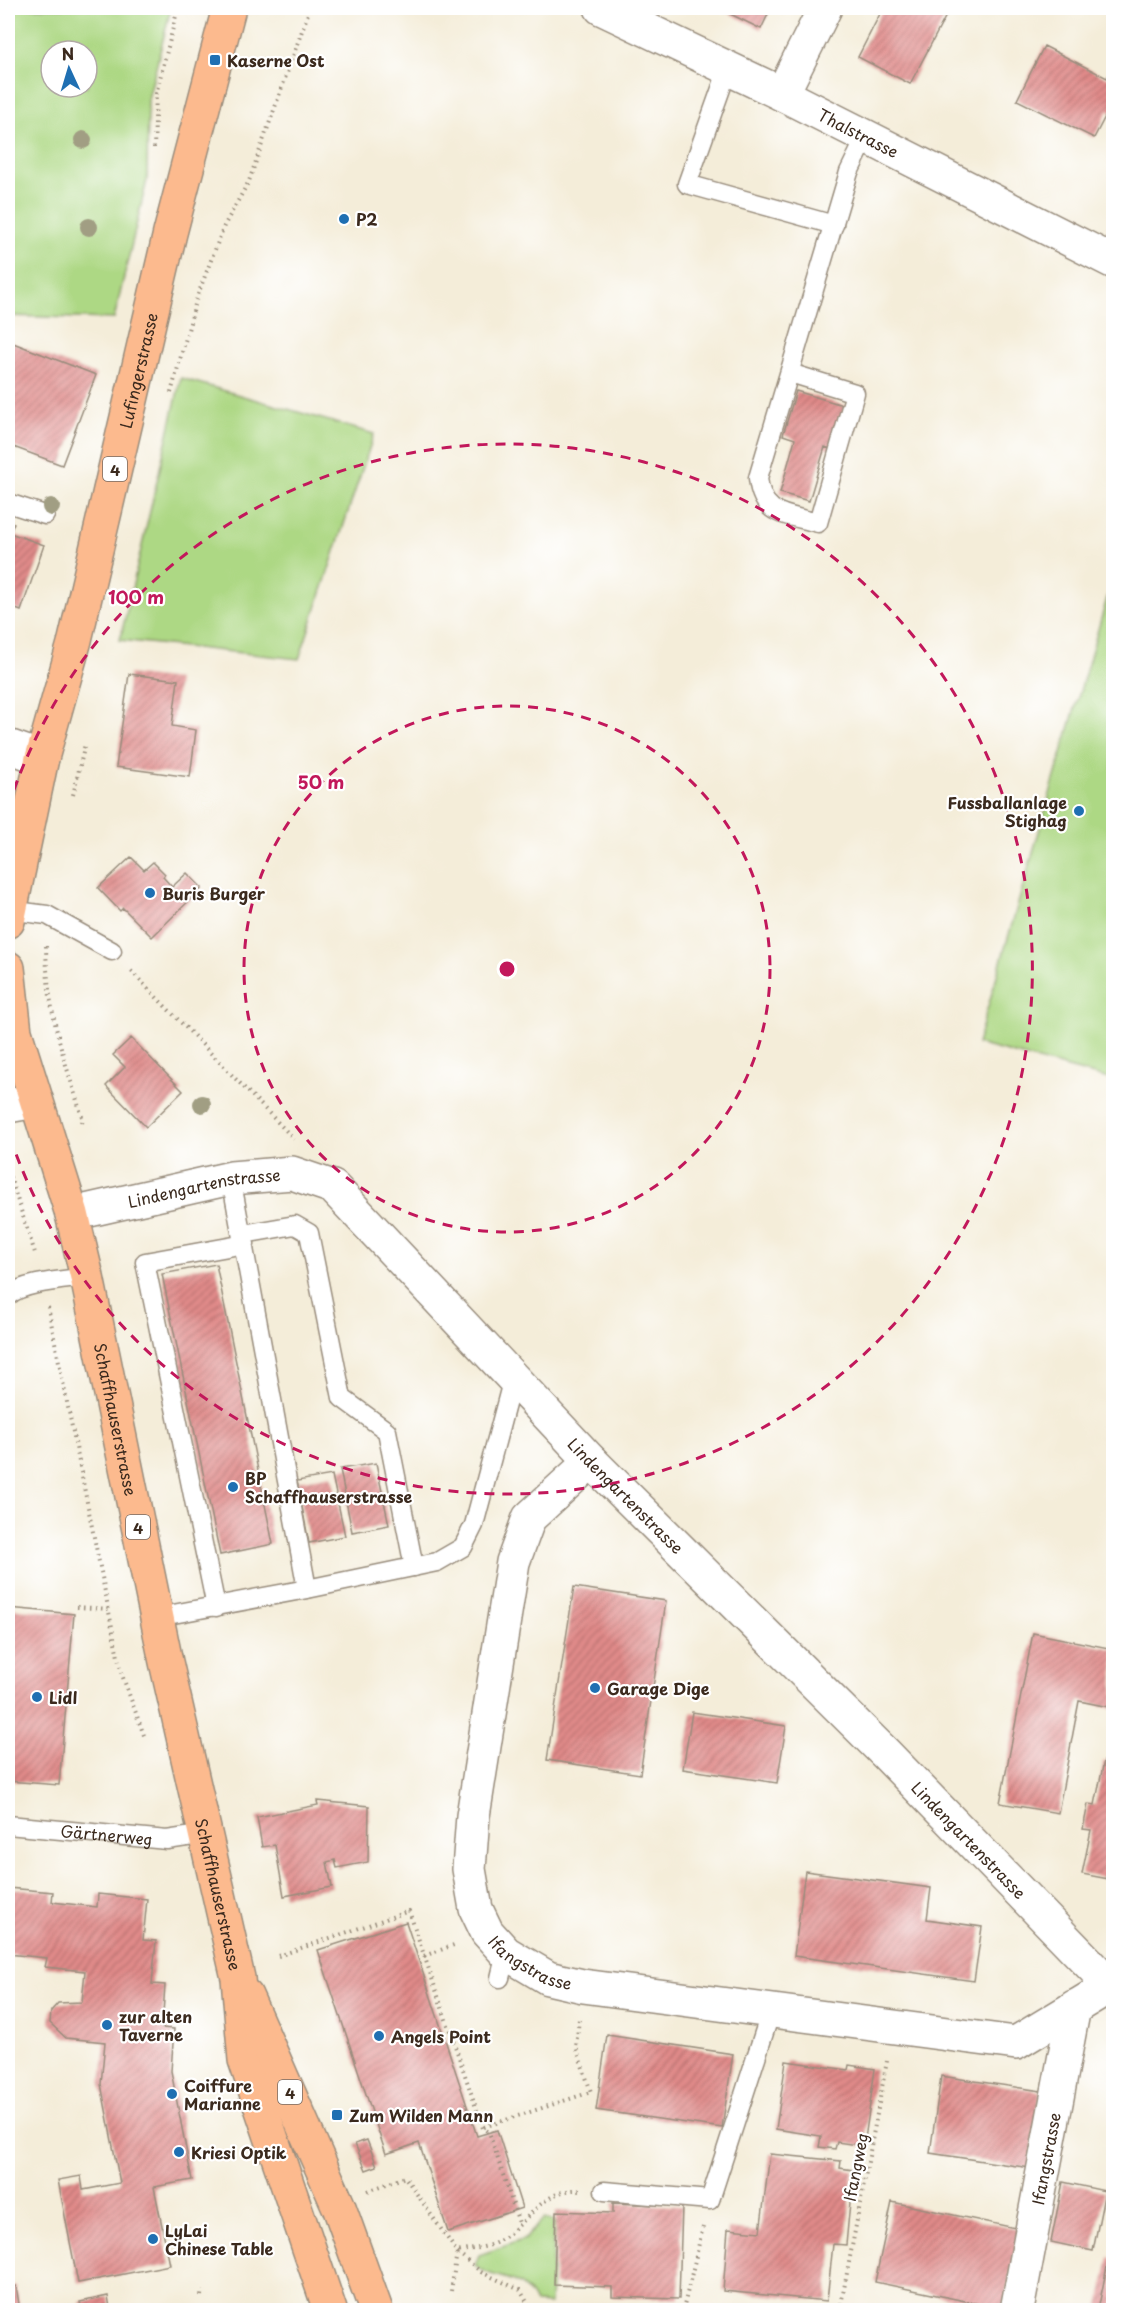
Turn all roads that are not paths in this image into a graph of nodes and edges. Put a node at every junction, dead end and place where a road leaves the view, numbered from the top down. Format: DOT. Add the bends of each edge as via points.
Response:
graph roads {
  1 [pos="229,8"];
  2 [pos="602,8"];
  3 [pos="825,8"];
  4 [pos="728,69"];
  5 [pos="782,94"];
  6 [pos="866,137"];
  7 [pos="834,225"];
  8 [pos="1113,262"];
  9 [pos="790,373"];
  10 [pos="8,503"];
  11 [pos="45,515"];
  12 [pos="8,746"];
  13 [pos="42,758"];
  14 [pos="8,910"];
  15 [pos="8,921"];
  16 [pos="112,951"];
  17 [pos="8,968"];
  18 [pos="21,1104"];
  19 [pos="231,1178"];
  20 [pos="72,1214"];
  21 [pos="244,1239"];
  22 [pos="87,1277"];
  23 [pos="8,1296"];
  24 [pos="513,1378"];
  25 [pos="591,1461"];
  26 [pos="414,1567"];
  27 [pos="307,1589"];
  28 [pos="216,1607"];
  29 [pos="157,1617"];
  30 [pos="8,1825"];
  31 [pos="206,1834"];
  32 [pos="238,1978"];
  33 [pos="1112,1986"];
  34 [pos="1074,2007"];
  35 [pos="771,2011"];
  36 [pos="604,2191"];
  37 [pos="330,2310"];
  38 [pos="376,2310"];
  39 [pos="1017,2310"];
  1 -- 13 [label="main road, Lufingerstrasse / 4" via="170,233 75,640"];
  2 -- 4 [label="street, Thalstrasse"];
  3 -- 5 [label="street"];
  4 -- 5 [label="street, Thalstrasse"];
  4 -- 7 [label="lane" via="687,184"];
  5 -- 6 [label="street, Thalstrasse"];
  6 -- 7 [label="lane" via="849,172"];
  6 -- 8 [label="street, Thalstrasse"];
  7 -- 9 [label="lane"];
  9 -- 9 [label="lane" via="855,393 818,523 772,510 760,497 758,478"];
  10 -- 11 [label="lane"];
  12 -- 13 [label="street"];
  13 -- 14 [label="main road, Lufingerstrasse / 4"];
  14 -- 15 [label="main road, 4"];
  14 -- 16 [label="lane" via="47,915"];
  17 -- 18 [label="main road, Schaffhauserstrasse / 4"];
  18 -- 20 [label="main road, Schaffhauserstrasse / 4"];
  19 -- 20 [label="street, Lindengartenstrasse"];
  19 -- 21 [label="lane"];
  19 -- 24 [label="street, Lindengartenstrasse" via="292,1173 333,1187"];
  20 -- 22 [label="main road, Schaffhauserstrasse / 4"];
  21 -- 26 [label="lane" via="295,1225 309,1233 342,1398 387,1431"];
  21 -- 27 [label="lane"];
  21 -- 28 [label="lane" via="145,1262"];
  22 -- 23 [label="lane" via="43,1283"];
  22 -- 29 [label="main road, Schaffhauserstrasse / 4"];
  24 -- 25 [label="street, Lindengartenstrasse"];
  24 -- 26 [label="lane" via="474,1525 463,1547 437,1562"];
  25 -- 33 [label="street, Lindengartenstrasse" via="886,1754"];
  25 -- 35 [label="street, Ifangstrasse" via="529,1518 513,1562 473,1816 469,1869 476,1909 503,1965 583,1986"];
  26 -- 27 [label="lane"];
  27 -- 28 [label="lane"];
  28 -- 29 [label="lane"];
  29 -- 31 [label="main road, Schaffhauserstrasse / 4"];
  30 -- 31 [label="lane, Gärtnerweg" via="167,1840"];
  31 -- 32 [label="main road, Schaffhauserstrasse / 4"];
  32 -- 37 [label="main road, Schaffhauserstrasse / 4" via="245,2060"];
  32 -- 38 [label="main road, Schaffhauserstrasse / 4" via="342,2213"];
  33 -- 34 [label="street, Ifangstrasse"];
  34 -- 35 [label="street, Ifangstrasse" via="1016,2043"];
  34 -- 39 [label="street, Ifangstrasse"];
  35 -- 36 [label="lane" via="710,2200"];
}
